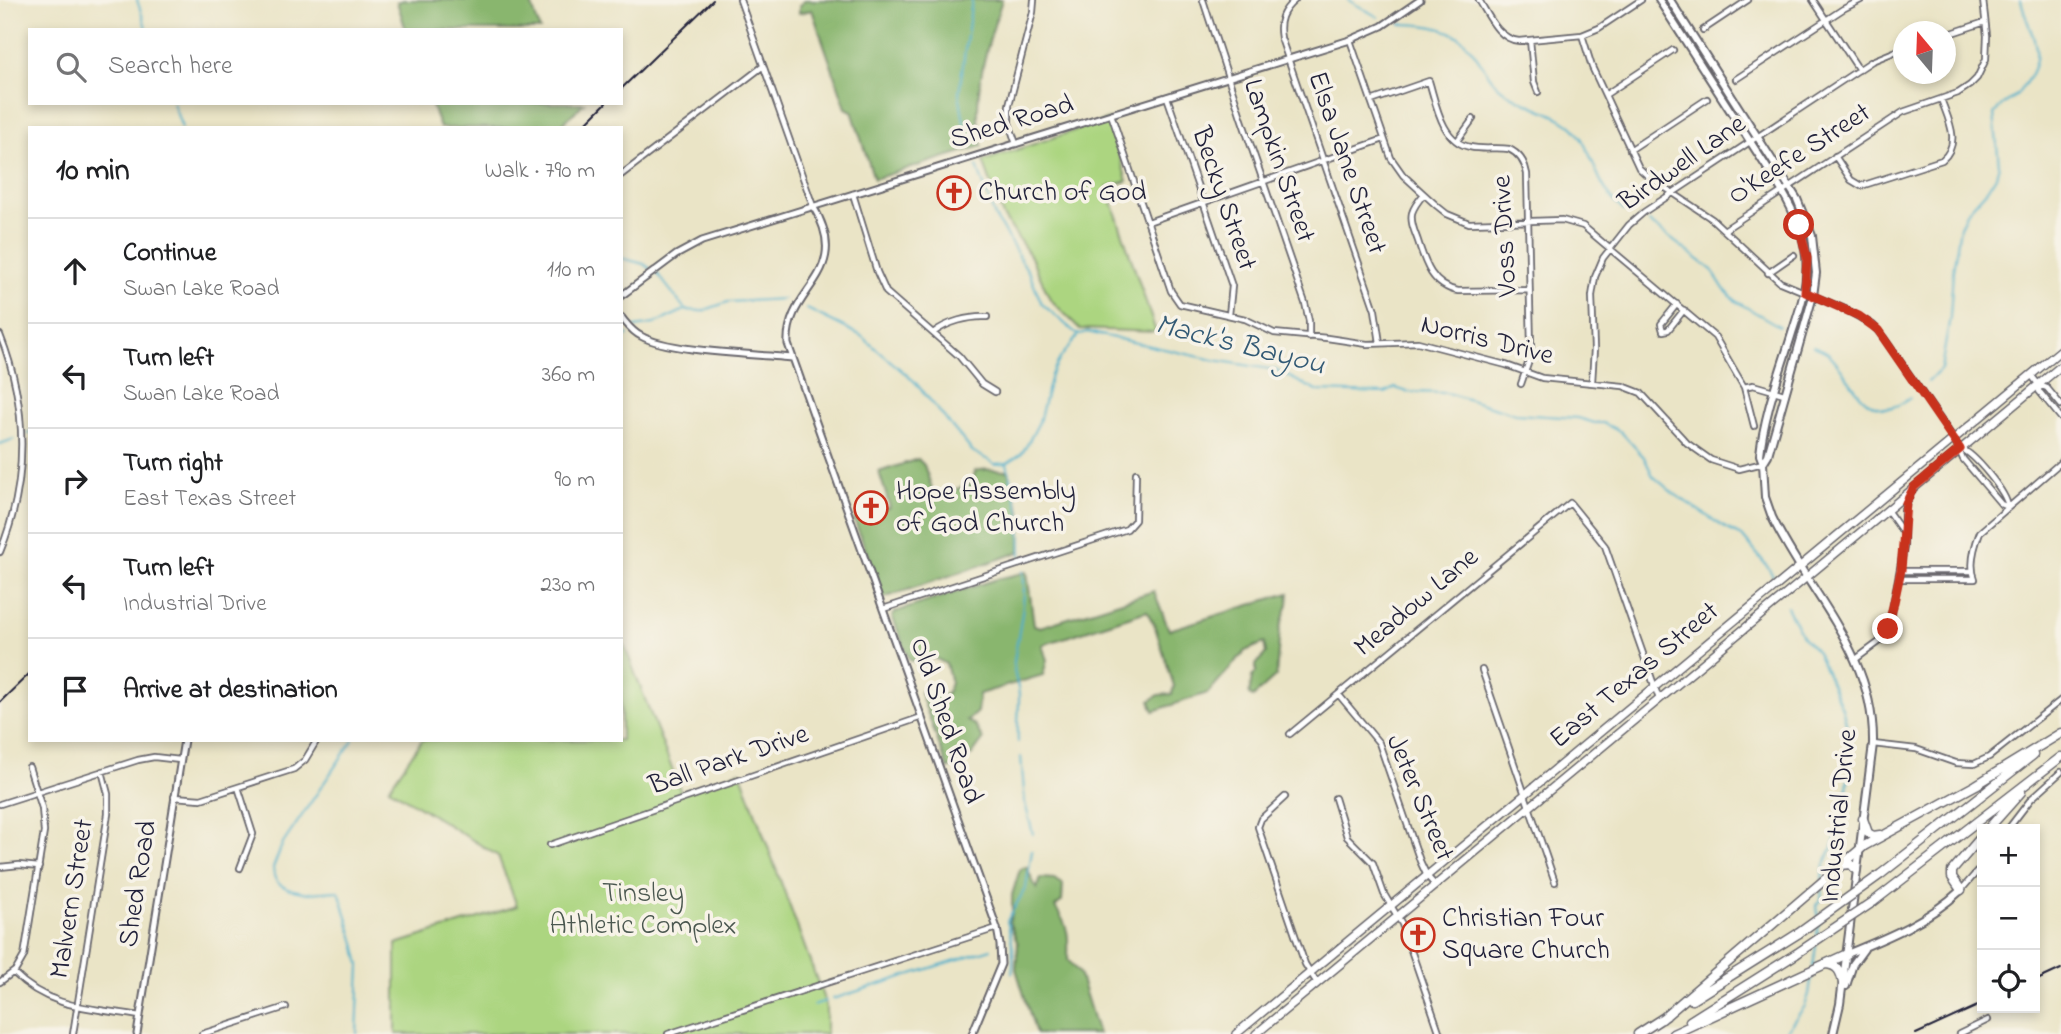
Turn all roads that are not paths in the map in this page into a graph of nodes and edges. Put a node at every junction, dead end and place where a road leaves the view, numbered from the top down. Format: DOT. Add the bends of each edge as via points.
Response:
graph roads {
  1 [pos="740,0"];
  2 [pos="1034,0"];
  3 [pos="1203,0"];
  4 [pos="1295,0"];
  5 [pos="1420,0"];
  6 [pos="1479,0"];
  7 [pos="1641,0"];
  8 [pos="1659,0"];
  9 [pos="1670,0"];
  10 [pos="1748,0"];
  11 [pos="1812,0"];
  12 [pos="1861,0"];
  13 [pos="1983,0"];
  14 [pos="1826,20"];
  15 [pos="1985,22"];
  16 [pos="1703,30"];
  17 [pos="1956,31"];
  18 [pos="1582,35"];
  19 [pos="1350,40"];
  20 [pos="1530,40"];
  21 [pos="1673,50"];
  22 [pos="1893,52"];
  23 [pos="1288,60"];
  24 [pos="762,67"];
  25 [pos="1859,70"];
  26 [pos="1227,78"];
  27 [pos="1737,79"];
  28 [pos="1538,92"];
  29 [pos="1605,95"];
  30 [pos="1167,97"];
  31 [pos="1707,99"];
  32 [pos="1941,99"];
  33 [pos="1371,101"];
  34 [pos="1111,114"];
  35 [pos="1473,119"];
  36 [pos="1758,137"];
  37 [pos="1384,139"];
  38 [pos="1457,141"];
  39 [pos="1750,142"];
  40 [pos="1016,144"];
  41 [pos="1630,150"];
  42 [pos="1835,156"];
  43 [pos="1323,161"];
  44 [pos="623,173"];
  45 [pos="1263,182"];
  46 [pos="1789,187"];
  47 [pos="1782,191"];
  48 [pos="1673,193"];
  49 [pos="853,194"];
  50 [pos="1424,194"];
  51 [pos="1203,202"];
  52 [pos="813,206"];
  53 [pos="1148,222"];
  54 [pos="1528,222"];
  55 [pos="1724,230"];
  56 [pos="1611,248"];
  57 [pos="1794,255"];
  58 [pos="1768,273"];
  59 [pos="1529,289"];
  60 [pos="1805,292"];
  61 [pos="623,294"];
  62 [pos="1813,296"];
  63 [pos="1677,304"];
  64 [pos="1684,310"];
  65 [pos="1229,315"];
  66 [pos="987,317"];
  67 [pos="623,319"];
  68 [pos="933,333"];
  69 [pos="0,335"];
  70 [pos="1309,337"];
  71 [pos="1380,343"];
  72 [pos="2061,350"];
  73 [pos="792,358"];
  74 [pos="2061,366"];
  75 [pos="1525,372"];
  76 [pos="2031,375"];
  77 [pos="1592,382"];
  78 [pos="1521,384"];
  79 [pos="2039,385"];
  80 [pos="1744,387"];
  81 [pos="1774,391"];
  82 [pos="995,392"];
  83 [pos="1784,394"];
  84 [pos="2061,405"];
  85 [pos="2061,418"];
  86 [pos="1754,426"];
  87 [pos="1954,439"];
  88 [pos="1960,449"];
  89 [pos="2061,462"];
  90 [pos="1763,463"];
  91 [pos="1136,473"];
  92 [pos="1991,477"];
  93 [pos="1984,483"];
  94 [pos="1914,487"];
  95 [pos="2008,507"];
  96 [pos="1887,509"];
  97 [pos="1904,535"];
  98 [pos="0,552"];
  99 [pos="1801,566"];
  100 [pos="1901,570"];
  101 [pos="1947,570"];
  102 [pos="1972,571"];
  103 [pos="1808,576"];
  104 [pos="1899,579"];
  105 [pos="1947,579"];
  106 [pos="883,609"];
  107 [pos="1856,659"];
  108 [pos="1682,665"];
  109 [pos="1482,670"];
  110 [pos="1689,674"];
  111 [pos="1654,688"];
  112 [pos="1338,695"];
  113 [pos="1659,699"];
  114 [pos="2061,700"];
  115 [pos="923,717"];
  116 [pos="1290,734"];
  117 [pos="2061,734"];
  118 [pos="1593,739"];
  119 [pos="184,742"];
  120 [pos="316,742"];
  121 [pos="1873,744"];
  122 [pos="1600,748"];
  123 [pos="2061,757"];
  124 [pos="180,760"];
  125 [pos="29,767"];
  126 [pos="102,771"];
  127 [pos="2041,772"];
  128 [pos="2061,772"];
  129 [pos="237,787"];
  130 [pos="37,792"];
  131 [pos="1525,795"];
  132 [pos="174,797"];
  133 [pos="1285,797"];
  134 [pos="1335,798"];
  135 [pos="0,804"];
  136 [pos="1529,807"];
  137 [pos="1863,819"];
  138 [pos="1993,824"];
  139 [pos="2012,824"];
  140 [pos="1886,833"];
  141 [pos="1977,842"];
  142 [pos="550,845"];
  143 [pos="1463,846"];
  144 [pos="1859,849"];
  145 [pos="1472,855"];
  146 [pos="1840,866"];
  147 [pos="0,867"];
  148 [pos="39,867"];
  149 [pos="240,868"];
  150 [pos="1856,870"];
  151 [pos="1977,872"];
  152 [pos="1427,876"];
  153 [pos="1555,882"];
  154 [pos="1435,885"];
  155 [pos="1961,890"];
  156 [pos="1391,905"];
  157 [pos="1398,916"];
  158 [pos="997,928"];
  159 [pos="1867,946"];
  160 [pos="1847,954"];
  161 [pos="1825,964"];
  162 [pos="14,973"];
  163 [pos="1309,973"];
  164 [pos="0,982"];
  165 [pos="1317,983"];
  166 [pos="1843,983"];
  167 [pos="1840,1004"];
  168 [pos="78,1006"];
  169 [pos="286,1007"];
  170 [pos="140,1016"];
  171 [pos="1662,1019"];
  172 [pos="1988,1020"];
  173 [pos="1249,1023"];
  174 [pos="1256,1033"];
  175 [pos="73,1034"];
  176 [pos="137,1034"];
  177 [pos="202,1034"];
  178 [pos="668,1034"];
  179 [pos="972,1034"];
  180 [pos="1236,1034"];
  181 [pos="1440,1034"];
  182 [pos="1638,1034"];
  183 [pos="1671,1034"];
  184 [pos="1833,1034"];
  185 [pos="1959,1034"];
  1 -- 24 [label="street"];
  2 -- 40 [label="street" via="1009,104"];
  3 -- 26 [label="street, Lampkin Street"];
  4 -- 23 [label="street, Elsa Jane Street" via="1283,12 1280,24"];
  5 -- 19 [label="street, Shed Road"];
  6 -- 20 [label="street" via="1506,37"];
  7 -- 18 [label="street"];
  8 -- 39 [label="main road, Industrial Drive"];
  9 -- 36 [label="main road"];
  10 -- 16 [label="street"];
  11 -- 14 [label="street"];
  12 -- 14 [label="street"];
  13 -- 15 [label="street, O'Keefe Street"];
  14 -- 25 [label="street"];
  14 -- 27 [label="street"];
  15 -- 17 [label="street"];
  15 -- 32 [label="street, O'Keefe Street" via="1987,49 1981,70 1964,89"];
  18 -- 20 [label="street"];
  18 -- 29 [label="street"];
  19 -- 23 [label="street, Shed Road"];
  19 -- 33 [label="street"];
  20 -- 28 [label="street"];
  21 -- 29 [label="street"];
  22 -- 25 [label="street, Birdwell Lane"];
  23 -- 26 [label="street, Shed Road"];
  23 -- 43 [label="street, Elsa Jane Street"];
  24 -- 44 [label="street"];
  24 -- 52 [label="street"];
  25 -- 36 [label="street, Birdwell Lane"];
  26 -- 30 [label="street, Shed Road"];
  26 -- 45 [label="street, Lampkin Street"];
  29 -- 41 [label="street"];
  30 -- 34 [label="street, Shed Road"];
  30 -- 51 [label="street, Becky Street"];
  31 -- 41 [label="street"];
  32 -- 42 [label="street, O'Keefe Street" via="1903,112"];
  32 -- 42 [label="street" via="1953,139 1951,151 1942,160 1861,186"];
  33 -- 37 [label="street"];
  33 -- 38 [label="street" via="1429,81 1445,128"];
  34 -- 40 [label="street, Shed Road"];
  34 -- 53 [label="street"];
  35 -- 38 [label="street"];
  36 -- 39 [label="street, Birdwell Lane"];
  36 -- 46 [label="main road"];
  37 -- 43 [label="street"];
  37 -- 50 [label="street" via="1396,167"];
  38 -- 54 [label="street, Voss Drive" via="1470,147 1509,149 1519,156 1526,167"];
  39 -- 47 [label="main road, Industrial Drive"];
  39 -- 48 [label="street, Birdwell Lane"];
  40 -- 49 [label="street, Shed Road"];
  41 -- 48 [label="street" via="1644,173"];
  42 -- 46 [label="street, O'Keefe Street"];
  43 -- 45 [label="street"];
  43 -- 71 [label="street, Elsa Jane Street" via="1375,310"];
  45 -- 51 [label="street"];
  45 -- 70 [label="street, Lampkin Street" via="1308,313"];
  46 -- 47 [label="street, O'Keefe Street"];
  46 -- 62 [label="main road" via="1814,242"];
  47 -- 55 [label="street, O'Keefe Street"];
  47 -- 60 [label="main road, Industrial Drive" via="1804,243"];
  48 -- 55 [label="street"];
  48 -- 56 [label="street, Birdwell Lane" via="1636,218"];
  49 -- 52 [label="street, Shed Road"];
  49 -- 68 [label="street" via="886,292"];
  50 -- 54 [label="street" via="1447,214 1469,223"];
  50 -- 59 [label="street" via="1411,220 1436,280 1458,290"];
  51 -- 53 [label="street"];
  51 -- 65 [label="street, Becky Street" via="1232,286"];
  52 -- 61 [label="street, Shed Road" via="688,248"];
  52 -- 73 [label="street, Old Shed Road" via="824,237 824,262 789,321"];
  53 -- 65 [label="street, Norris Drive" via="1175,299 1186,306"];
  54 -- 56 [label="street" via="1573,222"];
  54 -- 59 [label="street, Voss Drive"];
  55 -- 58 [label="street"];
  56 -- 63 [label="street"];
  56 -- 77 [label="street, Birdwell Lane" via="1593,286"];
  57 -- 58 [label="street"];
  58 -- 60 [label="street"];
  59 -- 75 [label="street, Voss Drive" via="1531,348"];
  60 -- 62 [label="street"];
  60 -- 81 [label="main road, Industrial Drive"];
  62 -- 83 [label="main road"];
  62 -- 87 [label="street" via="1859,316 1878,330"];
  63 -- 64 [label="street"];
  63 -- 64 [label="street" via="1661,324 1662,330 1668,330"];
  64 -- 80 [label="street" via="1720,343"];
  65 -- 70 [label="street, Norris Drive" via="1274,334"];
  66 -- 68 [label="street" via="968,318"];
  67 -- 73 [label="street" via="649,340"];
  68 -- 82 [label="street"];
  69 -- 98 [label="street" via="16,385 22,435 17,496"];
  70 -- 71 [label="street, Norris Drive"];
  71 -- 75 [label="street, Norris Drive" via="1418,342"];
  72 -- 76 [label="main road, East Texas Street"];
  73 -- 106 [label="street, Old Shed Road"];
  74 -- 79 [label="main road, East Texas Street"];
  75 -- 77 [label="street, Norris Drive"];
  75 -- 78 [label="street, Voss Drive"];
  76 -- 79 [label="street"];
  76 -- 87 [label="main road, East Texas Street"];
  77 -- 90 [label="street, Norris Drive" via="1641,393 1687,443 1711,460 1739,469"];
  79 -- 84 [label="street"];
  79 -- 85 [label="street"];
  79 -- 88 [label="main road, East Texas Street"];
  80 -- 81 [label="street"];
  80 -- 86 [label="street"];
  81 -- 83 [label="street"];
  81 -- 90 [label="main road, Industrial Drive" via="1761,444"];
  83 -- 90 [label="main road"];
  87 -- 88 [label="street"];
  87 -- 99 [label="main road, East Texas Street"];
  88 -- 92 [label="street" via="1970,453"];
  88 -- 93 [label="street"];
  88 -- 94 [label="main road, East Texas Street"];
  89 -- 95 [label="street"];
  90 -- 99 [label="main road, Industrial Drive" via="1772,517"];
  91 -- 106 [label="street" via="1135,520 1127,529"];
  92 -- 93 [label="street"];
  92 -- 95 [label="street"];
  93 -- 95 [label="street"];
  94 -- 96 [label="main road, East Texas Street"];
  94 -- 97 [label="street" via="1904,510"];
  95 -- 102 [label="street" via="1980,532"];
  96 -- 97 [label="street"];
  96 -- 103 [label="main road, East Texas Street"];
  97 -- 100 [label="street"];
  99 -- 103 [label="main road, Industrial Drive"];
  99 -- 108 [label="main road, East Texas Street"];
  100 -- 101 [label="street"];
  100 -- 104 [label="street"];
  101 -- 102 [label="street"];
  101 -- 105 [label="street"];
  102 -- 105 [label="street" via="1975,579"];
  103 -- 107 [label="main road, Industrial Drive"];
  103 -- 110 [label="main road, East Texas Street"];
  104 -- 105 [label="street"];
  104 -- 107 [label="street" via="1888,629 1874,647"];
  106 -- 115 [label="street, Old Shed Road"];
  107 -- 121 [label="main road, Industrial Drive" via="1870,702"];
  108 -- 110 [label="street"];
  108 -- 111 [label="main road, East Texas Street"];
  109 -- 131 [label="street"];
  110 -- 113 [label="main road, East Texas Street"];
  111 -- 112 [label="street, Meadow Lane" via="1605,546 1570,503"];
  111 -- 113 [label="street"];
  111 -- 118 [label="main road, East Texas Street"];
  112 -- 116 [label="street, Meadow Lane"];
  112 -- 152 [label="street, Jeter Street" via="1379,743"];
  113 -- 122 [label="main road, East Texas Street"];
  114 -- 121 [label="street" via="1989,757 1973,764 1916,749"];
  115 -- 142 [label="street, Ball Park Drive"];
  115 -- 158 [label="street, Old Shed Road"];
  117 -- 140 [label="highway"];
  117 -- 171 [label="highway, bridge" via="1799,933"];
  118 -- 122 [label="street"];
  118 -- 131 [label="main road, East Texas Street"];
  119 -- 124 [label="street, Shed Road"];
  120 -- 129 [label="street" via="294,769"];
  121 -- 137 [label="main road, Industrial Drive"];
  122 -- 136 [label="main road, East Texas Street"];
  123 -- 127 [label="highway"];
  124 -- 126 [label="street" via="154,757"];
  124 -- 132 [label="street, Shed Road"];
  125 -- 130 [label="street"];
  126 -- 130 [label="street"];
  126 -- 168 [label="street, Malvern Street" via="109,810"];
  127 -- 138 [label="highway"];
  127 -- 183 [label="highway, bridge" via="1873,902"];
  128 -- 139 [label="street"];
  129 -- 132 [label="street" via="195,800"];
  129 -- 149 [label="street" via="253,834"];
  130 -- 135 [label="street"];
  130 -- 148 [label="street" via="44,828"];
  131 -- 136 [label="street"];
  131 -- 143 [label="main road, East Texas Street"];
  132 -- 170 [label="street, Shed Road"];
  133 -- 163 [label="street" via="1258,827"];
  134 -- 156 [label="street" via="1347,837 1370,858"];
  136 -- 145 [label="main road, East Texas Street"];
  136 -- 153 [label="street"];
  137 -- 140 [label="highway" via="1870,835"];
  137 -- 144 [label="main road, Industrial Drive"];
  140 -- 144 [label="highway"];
  141 -- 155 [label="highway" via="1952,871"];
  143 -- 145 [label="street"];
  143 -- 152 [label="main road, East Texas Street"];
  144 -- 146 [label="highway"];
  144 -- 150 [label="main road, Industrial Drive"];
  145 -- 154 [label="main road, East Texas Street"];
  146 -- 150 [label="highway" via="1851,864"];
  146 -- 171 [label="highway"];
  147 -- 148 [label="street"];
  148 -- 162 [label="street" via="27,948"];
  150 -- 160 [label="main road, Industrial Drive"];
  151 -- 155 [label="street"];
  152 -- 154 [label="street, Jeter Street"];
  152 -- 156 [label="main road, East Texas Street"];
  154 -- 157 [label="main road, East Texas Street"];
  155 -- 159 [label="main road" via="1926,918"];
  156 -- 157 [label="street"];
  156 -- 163 [label="main road, East Texas Street"];
  157 -- 165 [label="main road, East Texas Street"];
  157 -- 181 [label="street"];
  158 -- 178 [label="street"];
  158 -- 179 [label="street, Old Shed Road" via="1001,964"];
  159 -- 160 [label="main road"];
  159 -- 167 [label="main road" via="1853,964"];
  160 -- 161 [label="highway"];
  160 -- 166 [label="main road, Industrial Drive"];
  161 -- 166 [label="highway" via="1839,969"];
  161 -- 183 [label="highway"];
  162 -- 164 [label="street"];
  162 -- 168 [label="street" via="38,994"];
  163 -- 165 [label="street"];
  163 -- 173 [label="main road, East Texas Street"];
  165 -- 174 [label="main road, East Texas Street"];
  166 -- 167 [label="main road, Industrial Drive"];
  167 -- 184 [label="main road, Industrial Drive"];
  168 -- 170 [label="street"];
  168 -- 175 [label="street, Malvern Street"];
  169 -- 177 [label="street"];
  170 -- 176 [label="street, Shed Road"];
  171 -- 182 [label="highway"];
  172 -- 185 [label="street"];
  173 -- 174 [label="street"];
  173 -- 180 [label="main road, East Texas Street"];
}
